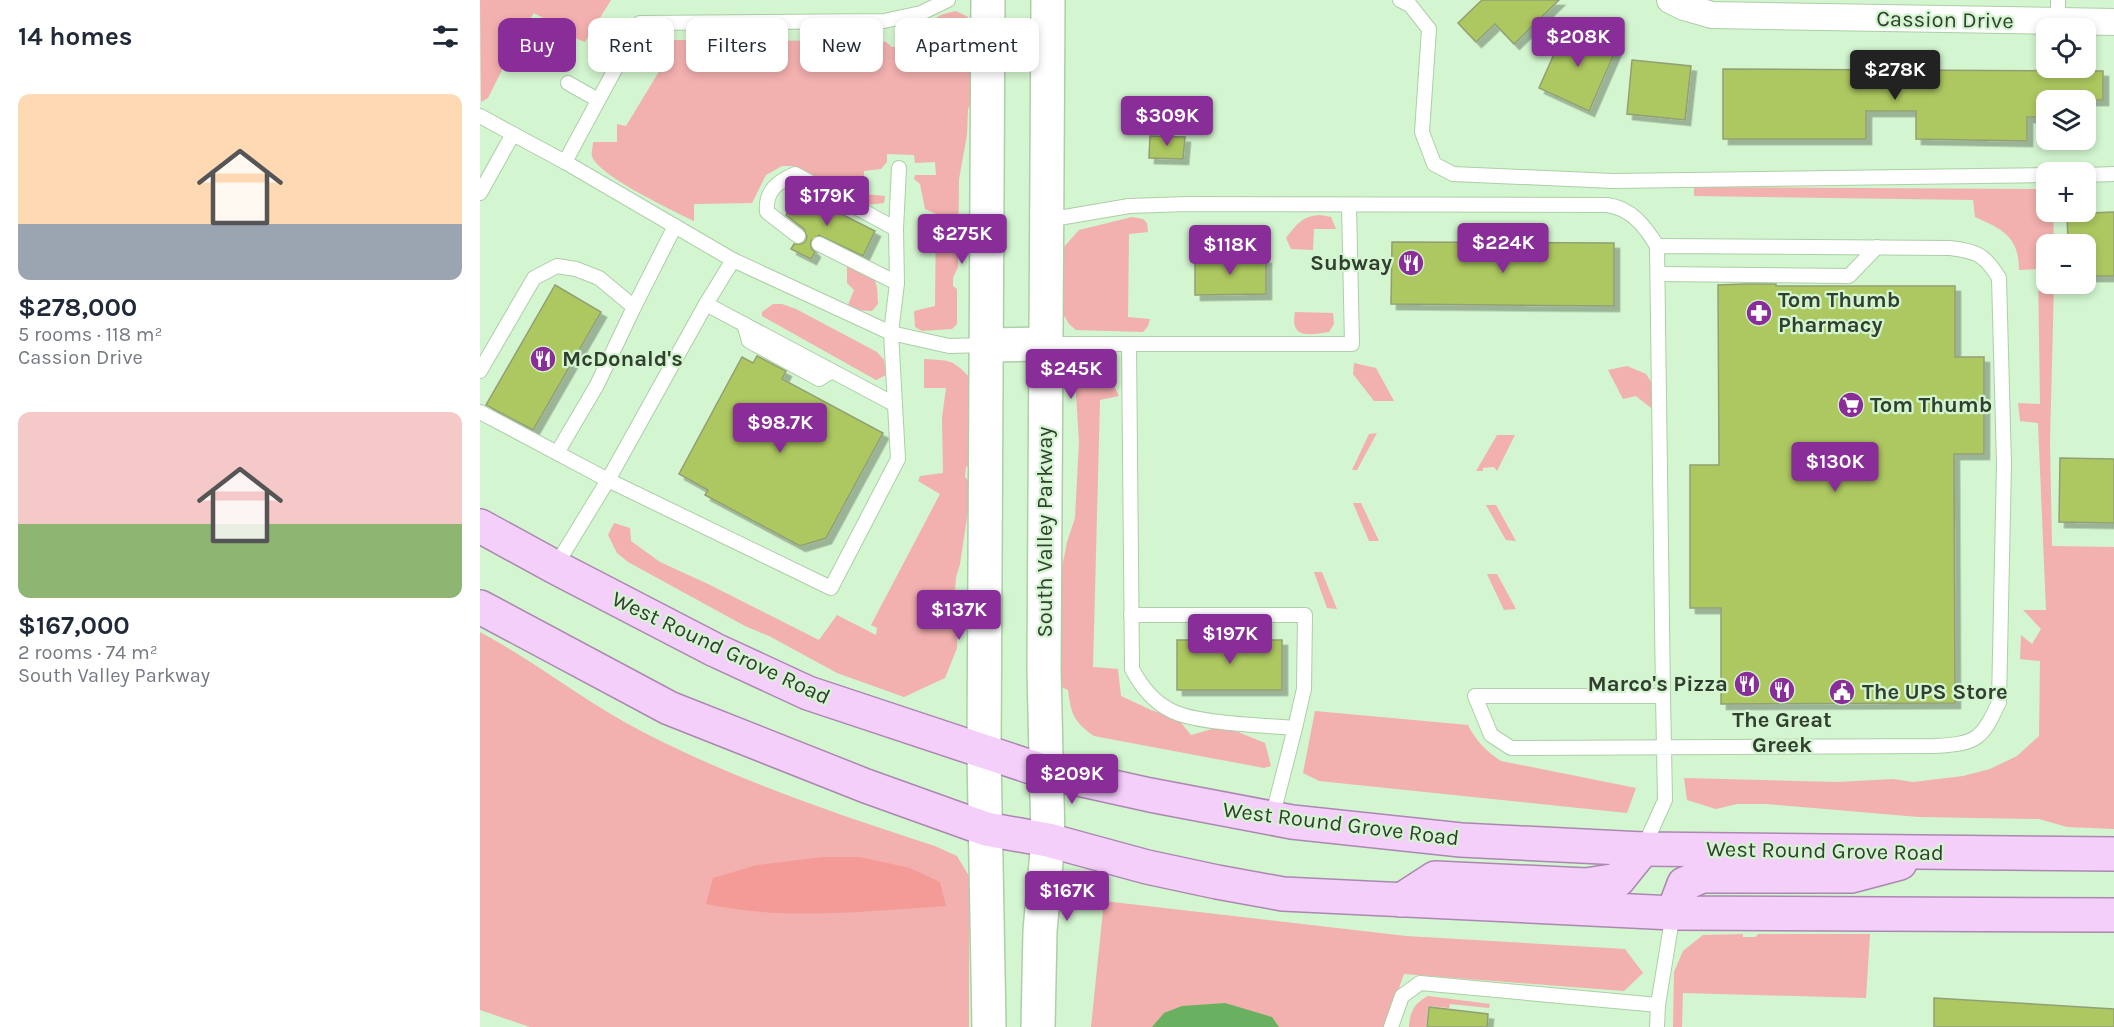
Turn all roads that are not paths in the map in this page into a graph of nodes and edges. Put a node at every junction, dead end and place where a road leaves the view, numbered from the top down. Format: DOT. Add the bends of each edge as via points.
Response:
graph roads {
  1 [pos="948,0"];
  2 [pos="988,0"];
  3 [pos="1048,0"];
  4 [pos="1400,0"];
  5 [pos="1670,0"];
  6 [pos="1727,8"];
  7 [pos="1902,10"];
  8 [pos="2058,11"];
  9 [pos="2114,22"];
  10 [pos="568,83"];
  11 [pos="598,100"];
  12 [pos="480,116"];
  13 [pos="513,134"];
  14 [pos="565,162"];
  15 [pos="899,168"];
  16 [pos="2114,174"];
  17 [pos="2036,175"];
  18 [pos="2096,175"];
  19 [pos="480,191"];
  20 [pos="1349,205"];
  21 [pos="1047,220"];
  22 [pos="675,226"];
  23 [pos="896,229"];
  24 [pos="798,236"];
  25 [pos="819,244"];
  26 [pos="1657,246"];
  27 [pos="1877,247"];
  28 [pos="733,260"];
  29 [pos="1658,274"];
  30 [pos="897,283"];
  31 [pos="706,304"];
  32 [pos="634,307"];
  33 [pos="891,333"];
  34 [pos="1046,344"];
  35 [pos="1129,344"];
  36 [pos="987,345"];
  37 [pos="480,371"];
  38 [pos="894,404"];
  39 [pos="480,412"];
  40 [pos="557,453"];
  41 [pos="608,480"];
  42 [pos="480,526"];
  43 [pos="555,567"];
  44 [pos="480,607"];
  45 [pos="1131,615"];
  46 [pos="1663,696"];
  47 [pos="1295,728"];
  48 [pos="1664,747"];
  49 [pos="984,753"];
  50 [pos="1046,772"];
  51 [pos="1272,818"];
  52 [pos="986,829"];
  53 [pos="1048,840"];
  54 [pos="1643,849"];
  55 [pos="1937,852"];
  56 [pos="2114,854"];
  57 [pos="1401,900"];
  58 [pos="1673,913"];
  59 [pos="2114,915"];
  60 [pos="1658,1005"];
  61 [pos="989,1027"];
  62 [pos="1038,1027"];
  63 [pos="1391,1027"];
  64 [pos="1657,1027"];
  1 -- 11 [label="lane" via="921,13 884,21 640,23"];
  2 -- 36 [label="main road"];
  3 -- 21 [label="main road, South Valley Parkway"];
  4 -- 17 [label="lane" via="1429,29 1422,132 1434,164 1453,174 1613,181"];
  5 -- 6 [label="street, Cassion Drive" via="1712,15"];
  6 -- 7 [label="street, Cassion Drive"];
  7 -- 8 [label="street, Cassion Drive"];
  8 -- 9 [label="street, Cassion Drive"];
  10 -- 11 [label="lane"];
  11 -- 14 [label="lane"];
  12 -- 13 [label="lane"];
  13 -- 14 [label="lane"];
  13 -- 19 [label="lane"];
  14 -- 22 [label="lane"];
  15 -- 23 [label="lane"];
  16 -- 18 [label="lane"];
  20 -- 21 [label="lane" via="1129,206"];
  20 -- 26 [label="lane" via="1617,207 1647,229"];
  20 -- 35 [label="lane" via="1352,344"];
  21 -- 34 [label="main road, South Valley Parkway"];
  22 -- 28 [label="lane"];
  22 -- 32 [label="lane"];
  23 -- 24 [label="lane" via="795,174 781,181 766,201 768,212"];
  23 -- 30 [label="lane"];
  25 -- 30 [label="lane"];
  26 -- 27 [label="lane"];
  26 -- 29 [label="lane"];
  27 -- 29 [label="lane" via="1849,276"];
  27 -- 48 [label="lane" via="1972,250 1990,263 1999,278 2004,464 1999,702 1976,740 1957,745"];
  28 -- 31 [label="lane"];
  28 -- 33 [label="lane"];
  29 -- 46 [label="lane"];
  30 -- 33 [label="lane"];
  31 -- 38 [label="lane"];
  31 -- 41 [label="lane"];
  32 -- 37 [label="lane" via="599,278 557,266 534,278"];
  32 -- 40 [label="lane" via="601,377"];
  33 -- 36 [label="lane" via="949,346"];
  33 -- 38 [label="lane"];
  34 -- 35 [label="lane"];
  34 -- 36 [label="main road"];
  34 -- 50 [label="main road, South Valley Parkway"];
  35 -- 45 [label="lane"];
  36 -- 49 [label="main road"];
  38 -- 41 [label="lane" via="898,459 831,588"];
  39 -- 40 [label="lane"];
  40 -- 41 [label="lane"];
  41 -- 43 [label="lane"];
  42 -- 43 [label="main road, West Round Grove Road"];
  43 -- 49 [label="main road, West Round Grove Road" via="808,693"];
  44 -- 52 [label="main road" via="669,708"];
  45 -- 47 [label="lane" via="1132,669 1140,684 1170,711 1192,718"];
  45 -- 47 [label="lane" via="1305,615 1304,689"];
  46 -- 48 [label="lane"];
  46 -- 48 [label="lane" via="1475,696 1491,735 1511,748"];
  47 -- 51 [label="lane"];
  48 -- 54 [label="lane" via="1665,800"];
  49 -- 50 [label="main road, West Round Grove Road"];
  49 -- 52 [label="main road"];
  50 -- 51 [label="main road, West Round Grove Road"];
  50 -- 53 [label="main road, South Valley Parkway"];
  51 -- 54 [label="main road, West Round Grove Road" via="1461,840"];
  52 -- 53 [label="main road"];
  52 -- 61 [label="main road"];
  53 -- 57 [label="main road" via="1147,867 1283,894"];
  53 -- 62 [label="main road, South Valley Parkway"];
  54 -- 55 [label="main road, West Round Grove Road"];
  54 -- 57 [label="main road" via="1618,880 1586,885 1435,878"];
  55 -- 56 [label="main road, West Round Grove Road"];
  55 -- 58 [label="main road" via="1851,876 1702,876 1684,884"];
  57 -- 58 [label="main road"];
  58 -- 59 [label="main road"];
  58 -- 60 [label="lane"];
  60 -- 63 [label="lane" via="1420,983 1402,996"];
  60 -- 64 [label="lane"];
}
